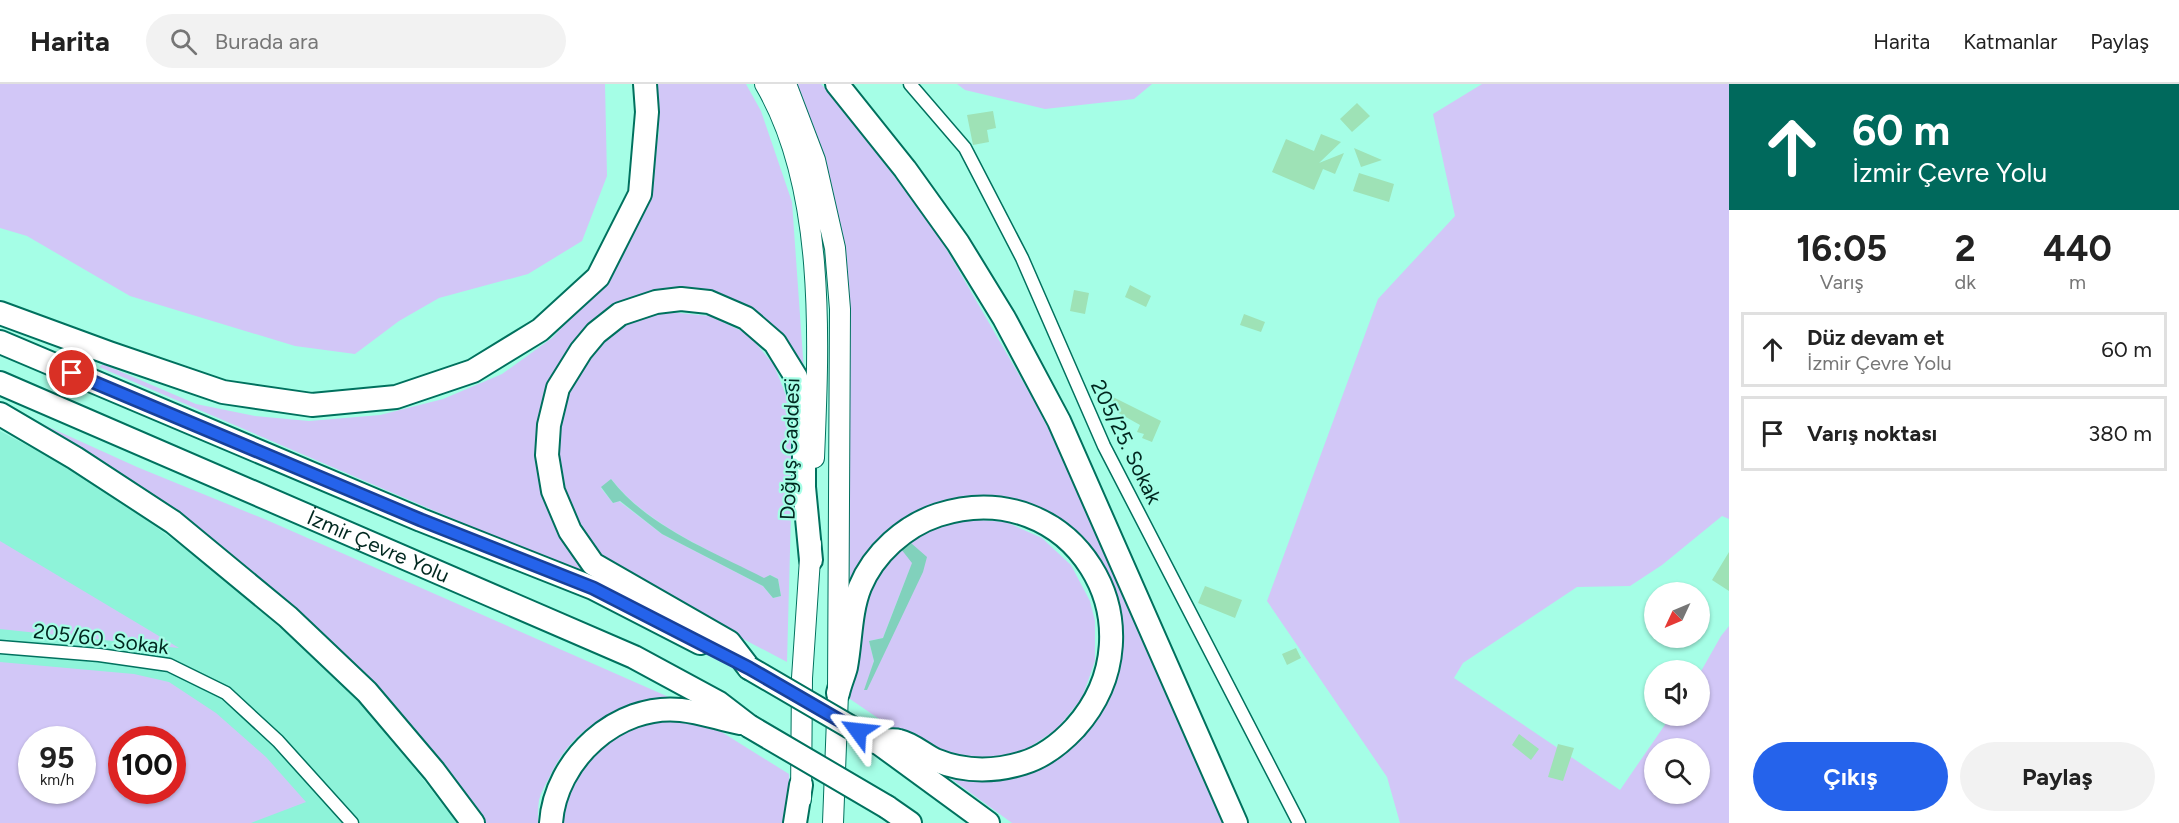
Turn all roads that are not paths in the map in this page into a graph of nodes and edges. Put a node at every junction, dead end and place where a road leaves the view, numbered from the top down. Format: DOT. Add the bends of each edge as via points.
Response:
graph roads {
  1 [pos="645,84"];
  2 [pos="765,84"];
  3 [pos="786,84"];
  4 [pos="837,84"];
  5 [pos="910,84"];
  6 [pos="0,313"];
  7 [pos="0,342"];
  8 [pos="0,383"];
  9 [pos="0,414"];
  10 [pos="811,560"];
  11 [pos="0,646"];
  12 [pos="749,668"];
  13 [pos="838,693"];
  14 [pos="749,726"];
  15 [pos="876,742"];
  16 [pos="801,785"];
  17 [pos="887,807"];
  18 [pos="352,823"];
  19 [pos="472,823"];
  20 [pos="552,823"];
  21 [pos="795,823"];
  22 [pos="801,823"];
  23 [pos="833,823"];
  24 [pos="904,823"];
  25 [pos="910,823"];
  26 [pos="988,823"];
  27 [pos="1236,823"];
  28 [pos="1299,823"];
  1 -- 6 [label="highway" via="647,112 640,194 598,277 540,330 473,371 396,397 312,405 223,392"];
  2 -- 10 [label="main road, Doğuş Caddesi" via="791,142 813,250 817,333"];
  3 -- 13 [label="main road" via="815,160 835,248 840,309"];
  4 -- 27 [label="highway" via="958,243 1004,318 1059,421"];
  5 -- 28 [label="street, 205/25. Sokak" via="965,148 1022,258 1104,446"];
  7 -- 12 [label="highway, İzmir Çevre Yolu" via="421,520 593,588"];
  8 -- 14 [label="highway, İzmir Çevre Yolu" via="633,657 719,703"];
  9 -- 19 [label="highway" via="173,522 288,617 367,692"];
  10 -- 12 [label="highway" via="804,487 804,417 796,377 775,343 746,318 709,302 681,299 656,302 620,314 596,333 558,388 549,425 547,455 553,491 570,531 593,564 729,642"];
  10 -- 16 [label="main road, Doğuş Caddesi" via="802,678"];
  11 -- 18 [label="street, 205/60. Sokak" via="169,665 225,693 278,741"];
  12 -- 15 [label="highway, İzmir Çevre Yolu, bridge"];
  13 -- 15 [label="highway" via="861,585 877,559 900,535 923,520 976,507 1011,509 1037,519 1065,537 1088,562 1105,594 1112,630 1108,666 1089,712 1064,740 1026,763 996,770 960,769 898,741"];
  13 -- 23 [label="main road"];
  14 -- 17 [label="highway, bridge"];
  14 -- 20 [label="highway" via="680,710 655,711 612,726 567,771"];
  15 -- 26 [label="highway"];
  16 -- 21 [label="highway"];
  16 -- 22 [label="main road, Doğuş Caddesi"];
  17 -- 24 [label="highway"];
  17 -- 25 [label="highway"];
}
